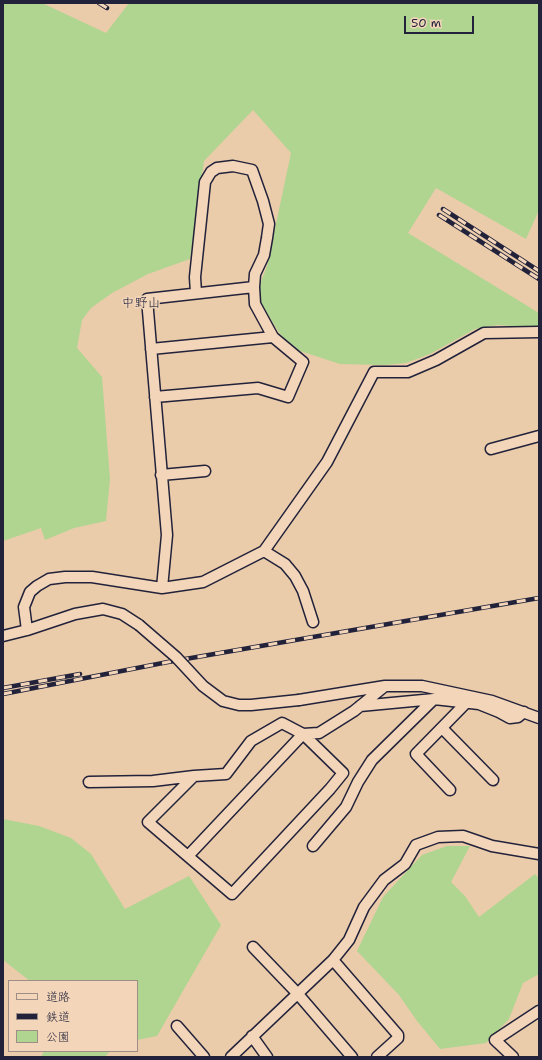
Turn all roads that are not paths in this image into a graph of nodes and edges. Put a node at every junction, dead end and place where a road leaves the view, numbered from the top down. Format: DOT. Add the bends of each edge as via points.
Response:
graph roads {
  1 [pos="254,287"];
  2 [pos="196,293"];
  3 [pos="539,332"];
  4 [pos="273,337"];
  5 [pos="151,349"];
  6 [pos="155,397"];
  7 [pos="539,436"];
  8 [pos="491,449"];
  9 [pos="205,471"];
  10 [pos="161,475"];
  11 [pos="264,551"];
  12 [pos="162,588"];
  13 [pos="313,622"];
  14 [pos="27,630"];
  15 [pos="3,636"];
  16 [pos="385,686"];
  17 [pos="434,699"];
  18 [pos="466,704"];
  19 [pos="360,706"];
  20 [pos="524,712"];
  21 [pos="539,718"];
  22 [pos="442,728"];
  23 [pos="303,734"];
  24 [pos="194,776"];
  25 [pos="493,780"];
  26 [pos="89,782"];
  27 [pos="450,790"];
  28 [pos="313,846"];
  29 [pos="539,854"];
  30 [pos="188,856"];
  31 [pos="254,947"];
  32 [pos="333,960"];
  33 [pos="297,993"];
  34 [pos="539,1012"];
  35 [pos="177,1026"];
  36 [pos="252,1036"];
  37 [pos="204,1057"];
  38 [pos="231,1057"];
  39 [pos="267,1057"];
  40 [pos="352,1057"];
  41 [pos="377,1057"];
  42 [pos="513,1057"];
  1 -- 2 [label="street"];
  1 -- 2 [label="street" via="255,274 264,255 269,224 252,170 233,166 217,168 205,182 195,277"];
  1 -- 4 [label="street" via="255,304"];
  2 -- 5 [label="street" via="146,299"];
  3 -- 11 [label="street" via="484,333 436,360 408,372 374,372 327,462"];
  4 -- 5 [label="street"];
  4 -- 6 [label="street" via="303,362 288,398 258,388"];
  5 -- 6 [label="street"];
  6 -- 10 [label="street"];
  7 -- 8 [label="street"];
  9 -- 10 [label="street"];
  10 -- 12 [label="street" via="167,535"];
  11 -- 12 [label="street" via="203,582"];
  11 -- 13 [label="street" via="285,564 296,576"];
  12 -- 14 [label="street" via="92,577 49,579 30,592 24,607"];
  14 -- 15 [label="street"];
  14 -- 16 [label="street, bridge" via="75,614 103,609 122,614 176,657 203,686 223,701 239,705 299,700"];
  16 -- 19 [label="street"];
  16 -- 20 [label="street" via="422,686 492,701"];
  17 -- 18 [label="street"];
  17 -- 19 [label="street"];
  17 -- 28 [label="street" via="372,760 346,808"];
  18 -- 20 [label="street" via="479,704 510,718 518,717"];
  18 -- 22 [label="street"];
  19 -- 23 [label="street" via="319,733"];
  20 -- 21 [label="street"];
  22 -- 25 [label="street"];
  22 -- 27 [label="street" via="416,754"];
  23 -- 24 [label="street" via="282,723 251,741 226,774"];
  23 -- 30 [label="street"];
  23 -- 30 [label="street" via="343,773 232,894"];
  24 -- 26 [label="street" via="153,781"];
  24 -- 30 [label="street" via="148,822"];
  29 -- 32 [label="street" via="492,846 463,836 438,837 416,845 405,864 384,880 364,906 350,940"];
  31 -- 33 [label="street"];
  32 -- 33 [label="street"];
  32 -- 41 [label="street" via="398,1034 398,1038"];
  33 -- 36 [label="street"];
  33 -- 40 [label="street"];
  34 -- 42 [label="street" via="495,1040"];
  35 -- 37 [label="street"];
  36 -- 38 [label="street"];
  36 -- 39 [label="street"];
}
